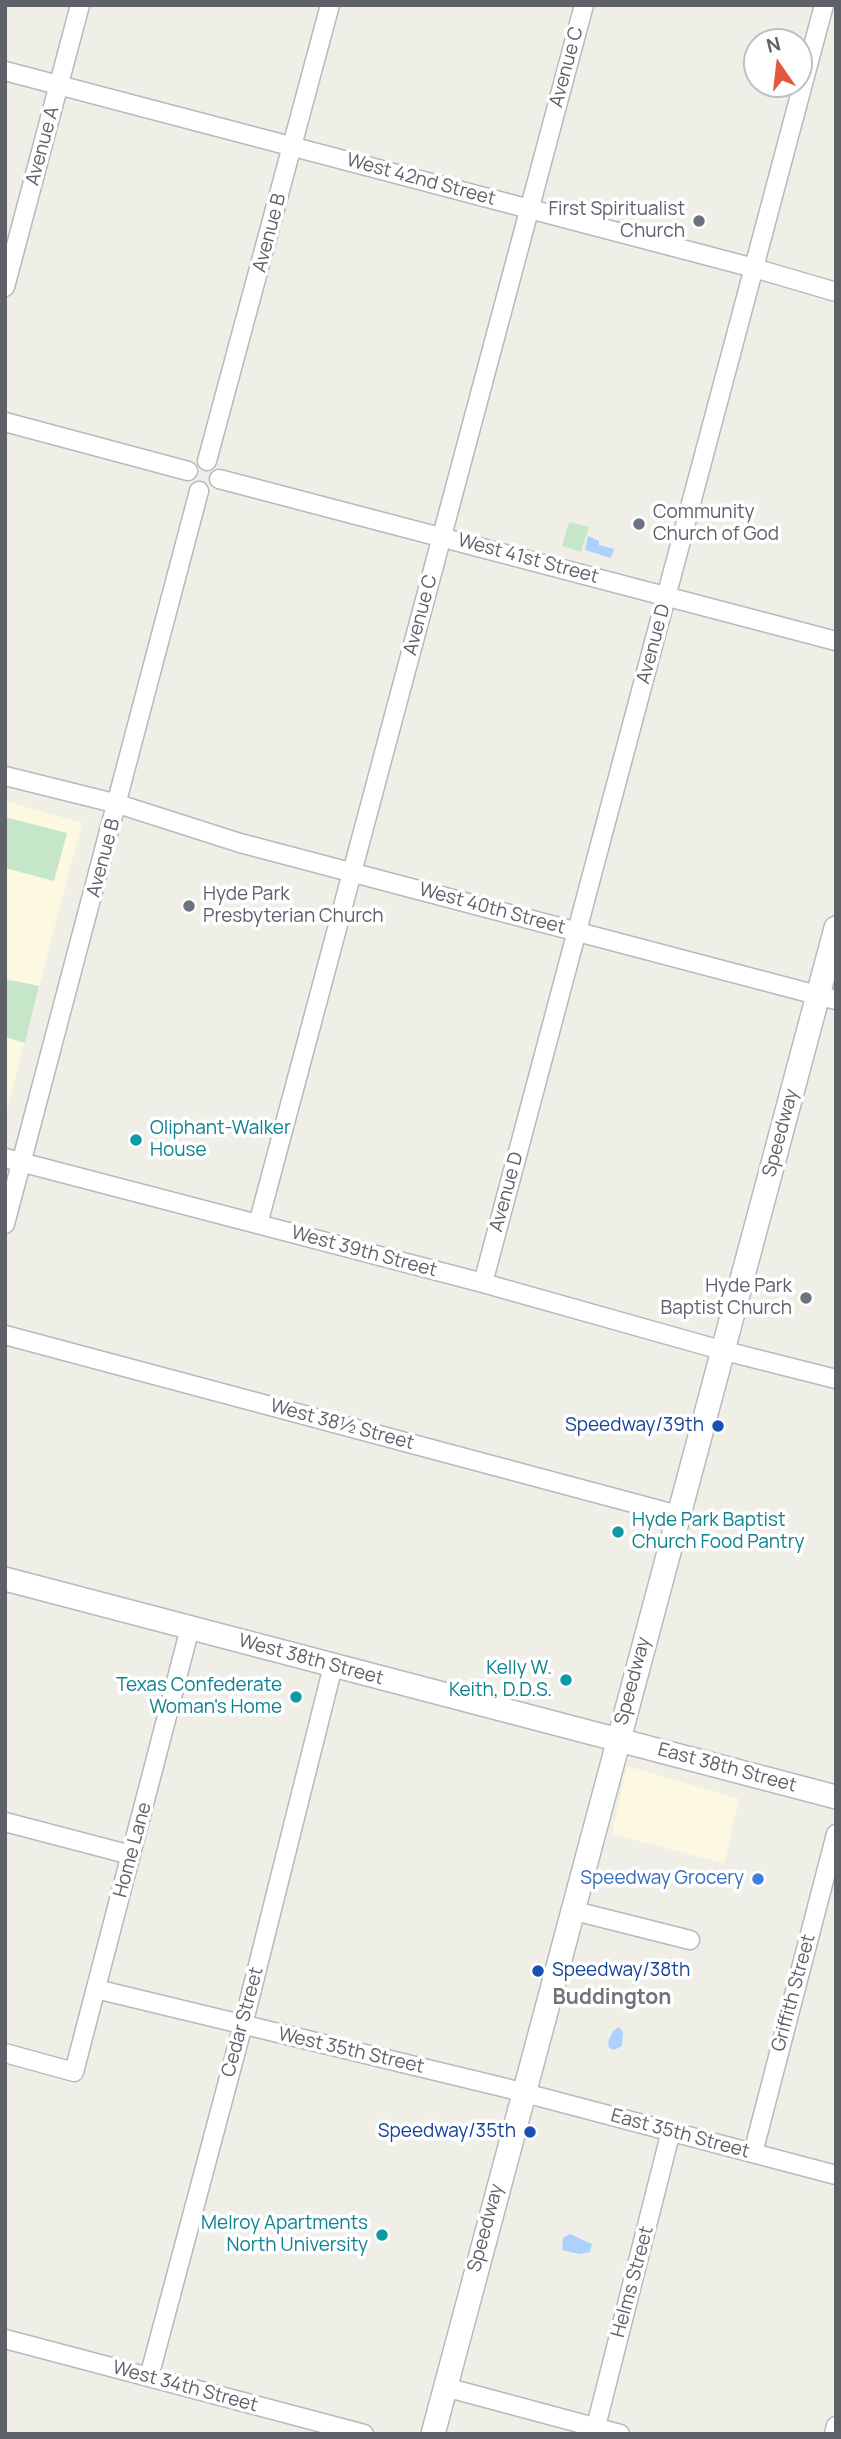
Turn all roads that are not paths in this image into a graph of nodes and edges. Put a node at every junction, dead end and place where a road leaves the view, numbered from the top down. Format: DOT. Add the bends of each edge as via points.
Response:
graph roads {
  1 [pos="80,5"];
  2 [pos="330,5"];
  3 [pos="584,5"];
  4 [pos="824,5"];
  5 [pos="5,71"];
  6 [pos="59,85"];
  7 [pos="293,147"];
  8 [pos="530,209"];
  9 [pos="754,268"];
  10 [pos="5,287"];
  11 [pos="836,292"];
  12 [pos="5,422"];
  13 [pos="207,461"];
  14 [pos="188,471"];
  15 [pos="219,479"];
  16 [pos="199,491"];
  17 [pos="442,537"];
  18 [pos="667,596"];
  19 [pos="836,641"];
  20 [pos="5,776"];
  21 [pos="118,804"];
  22 [pos="352,872"];
  23 [pos="836,928"];
  24 [pos="577,931"];
  25 [pos="827,998"];
  26 [pos="14,1160"];
  27 [pos="5,1224"];
  28 [pos="258,1224"];
  29 [pos="483,1283"];
  30 [pos="5,1335"];
  31 [pos="721,1350"];
  32 [pos="836,1379"];
  33 [pos="678,1514"];
  34 [pos="5,1579"];
  35 [pos="190,1628"];
  36 [pos="333,1666"];
  37 [pos="618,1739"];
  38 [pos="836,1797"];
  39 [pos="5,1822"];
  40 [pos="836,1834"];
  41 [pos="131,1855"];
  42 [pos="571,1910"];
  43 [pos="690,1940"];
  44 [pos="96,1989"];
  45 [pos="243,2025"];
  46 [pos="5,2053"];
  47 [pos="524,2093"];
  48 [pos="671,2131"];
  49 [pos="753,2153"];
  50 [pos="836,2175"];
  51 [pos="5,2339"];
  52 [pos="149,2377"];
  53 [pos="445,2387"];
  54 [pos="836,2426"];
  55 [pos="595,2430"];
  56 [pos="364,2434"];
  57 [pos="433,2434"];
  58 [pos="620,2434"];
  59 [pos="834,2434"];
  1 -- 6 [label="street, Avenue A"];
  2 -- 7 [label="street, Avenue B"];
  3 -- 8 [label="street, Avenue C"];
  4 -- 9 [label="street, Avenue D"];
  5 -- 6 [label="street, West 42nd Street"];
  6 -- 7 [label="street, West 42nd Street"];
  6 -- 10 [label="street, Avenue A"];
  7 -- 8 [label="street, West 42nd Street"];
  7 -- 13 [label="street, Avenue B"];
  8 -- 9 [label="street, West 42nd Street"];
  8 -- 17 [label="street, Avenue C"];
  9 -- 11 [label="street, West 42nd Street"];
  9 -- 18 [label="street, Avenue D"];
  12 -- 14 [label="street"];
  13 -- 14 [label="street" via="198,461"];
  13 -- 15 [label="street" via="218,469"];
  14 -- 16 [label="street" via="191,486"];
  15 -- 16 [label="street" via="214,488"];
  15 -- 17 [label="street, West 41st Street"];
  16 -- 21 [label="street, Avenue B"];
  17 -- 18 [label="street, West 41st Street"];
  17 -- 22 [label="street, Avenue C"];
  18 -- 19 [label="street, West 41st Street"];
  18 -- 24 [label="street, Avenue D"];
  20 -- 21 [label="street, West 40th Street"];
  21 -- 22 [label="street, West 40th Street"];
  21 -- 26 [label="street, Avenue B"];
  22 -- 24 [label="street, West 40th Street"];
  22 -- 28 [label="street, Avenue C"];
  23 -- 25 [label="street, Speedway"];
  24 -- 25 [label="street, West 40th Street"];
  24 -- 29 [label="street, Avenue D"];
  25 -- 31 [label="street, Speedway"];
  26 -- 27 [label="street, Avenue B"];
  26 -- 28 [label="street, West 39th Street"];
  28 -- 29 [label="street, West 39th Street"];
  29 -- 31 [label="street, West 39th Street"];
  30 -- 33 [label="street, West 38½ Street"];
  31 -- 32 [label="street, West 39th Street"];
  31 -- 33 [label="street, Speedway"];
  33 -- 37 [label="street, Speedway"];
  34 -- 35 [label="street, West 38th Street"];
  35 -- 36 [label="street, West 38th Street"];
  35 -- 41 [label="street, Home Lane"];
  36 -- 37 [label="street, West 38th Street"];
  36 -- 45 [label="street, Cedar Street"];
  37 -- 38 [label="street, East 38th Street"];
  37 -- 42 [label="street, Speedway"];
  39 -- 41 [label="street"];
  40 -- 49 [label="street, Griffith Street"];
  41 -- 44 [label="street, Home Lane"];
  42 -- 43 [label="street"];
  42 -- 47 [label="street, Speedway"];
  44 -- 45 [label="street, West 35th Street"];
  44 -- 46 [label="street, Home Lane" via="74,2071"];
  45 -- 47 [label="street, West 35th Street"];
  45 -- 52 [label="street, Cedar Street"];
  47 -- 48 [label="street, East 35th Street"];
  47 -- 53 [label="street, Speedway"];
  48 -- 49 [label="street, East 35th Street"];
  48 -- 55 [label="street, Helms Street"];
  49 -- 50 [label="street, East 35th Street"];
  51 -- 52 [label="street, West 34th Street"];
  52 -- 56 [label="street, West 34th Street"];
  53 -- 55 [label="street"];
  53 -- 57 [label="street, Speedway"];
  54 -- 59 [label="street"];
  55 -- 58 [label="street"];
}
